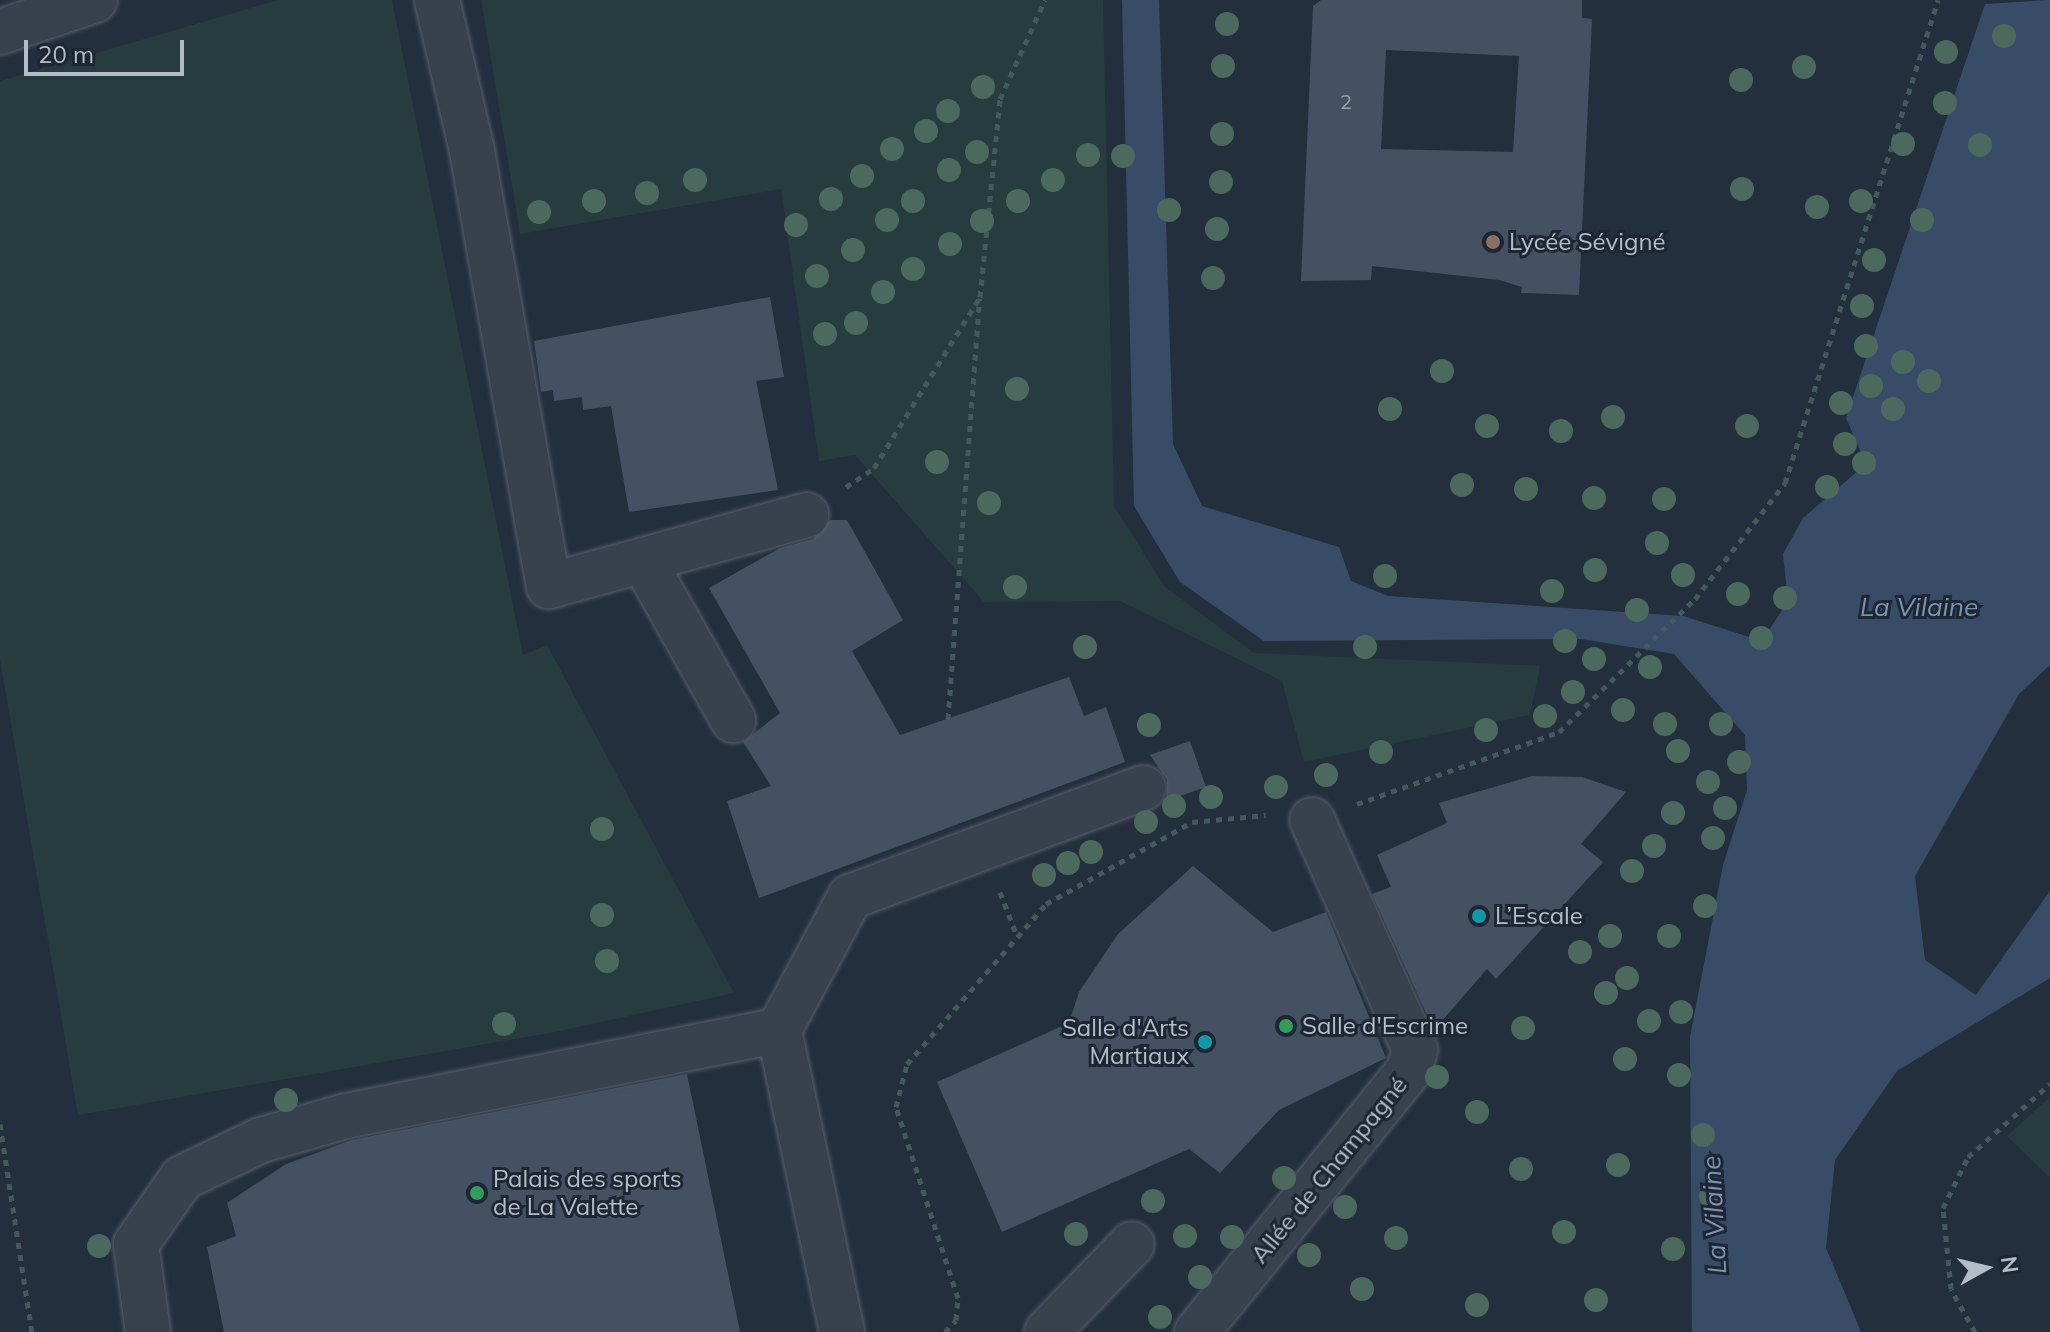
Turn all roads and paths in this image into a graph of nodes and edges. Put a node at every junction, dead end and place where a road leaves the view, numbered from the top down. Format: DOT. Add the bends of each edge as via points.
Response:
graph roads {
  1 [pos="95,0"];
  2 [pos="437,0"];
  3 [pos="1045,0"];
  4 [pos="1938,0"];
  5 [pos="0,32"];
  6 [pos="980,297"];
  7 [pos="806,515"];
  8 [pos="643,560"];
  9 [pos="948,719"];
  10 [pos="733,720"];
  11 [pos="1143,788"];
  12 [pos="1312,820"];
  13 [pos="779,1030"];
  14 [pos="2050,1084"];
  15 [pos="0,1124"];
  16 [pos="1132,1244"];
  17 [pos="32,1332"];
  18 [pos="148,1332"];
  19 [pos="842,1332"];
  20 [pos="945,1332"];
  21 [pos="1047,1332"];
  22 [pos="1197,1332"];
  23 [pos="1975,1332"];
  1 -- 5 [label="street"];
  2 -- 8 [label="street" via="472,151 549,586"];
  3 -- 6 [label="path" via="1000,99"];
  4 -- 12 [label="path" via="1785,483 1695,599 1559,732"];
  6 -- 7 [label="path" via="874,468"];
  6 -- 9 [label="path"];
  7 -- 8 [label="street"];
  8 -- 10 [label="street"];
  11 -- 13 [label="street" via="850,897"];
  12 -- 20 [label="path" via="1245,813 1192,822 1046,904 907,1064 896,1107 958,1298 956,1320"];
  12 -- 22 [label="street, Allée de Champagné" via="1415,1050 1409,1070"];
  13 -- 18 [label="street" via="346,1116 261,1140 182,1178 136,1244"];
  13 -- 19 [label="street"];
  14 -- 23 [label="path" via="1968,1157 1943,1208 1951,1289"];
  15 -- 17 [label="path"];
  16 -- 21 [label="street"];
}
